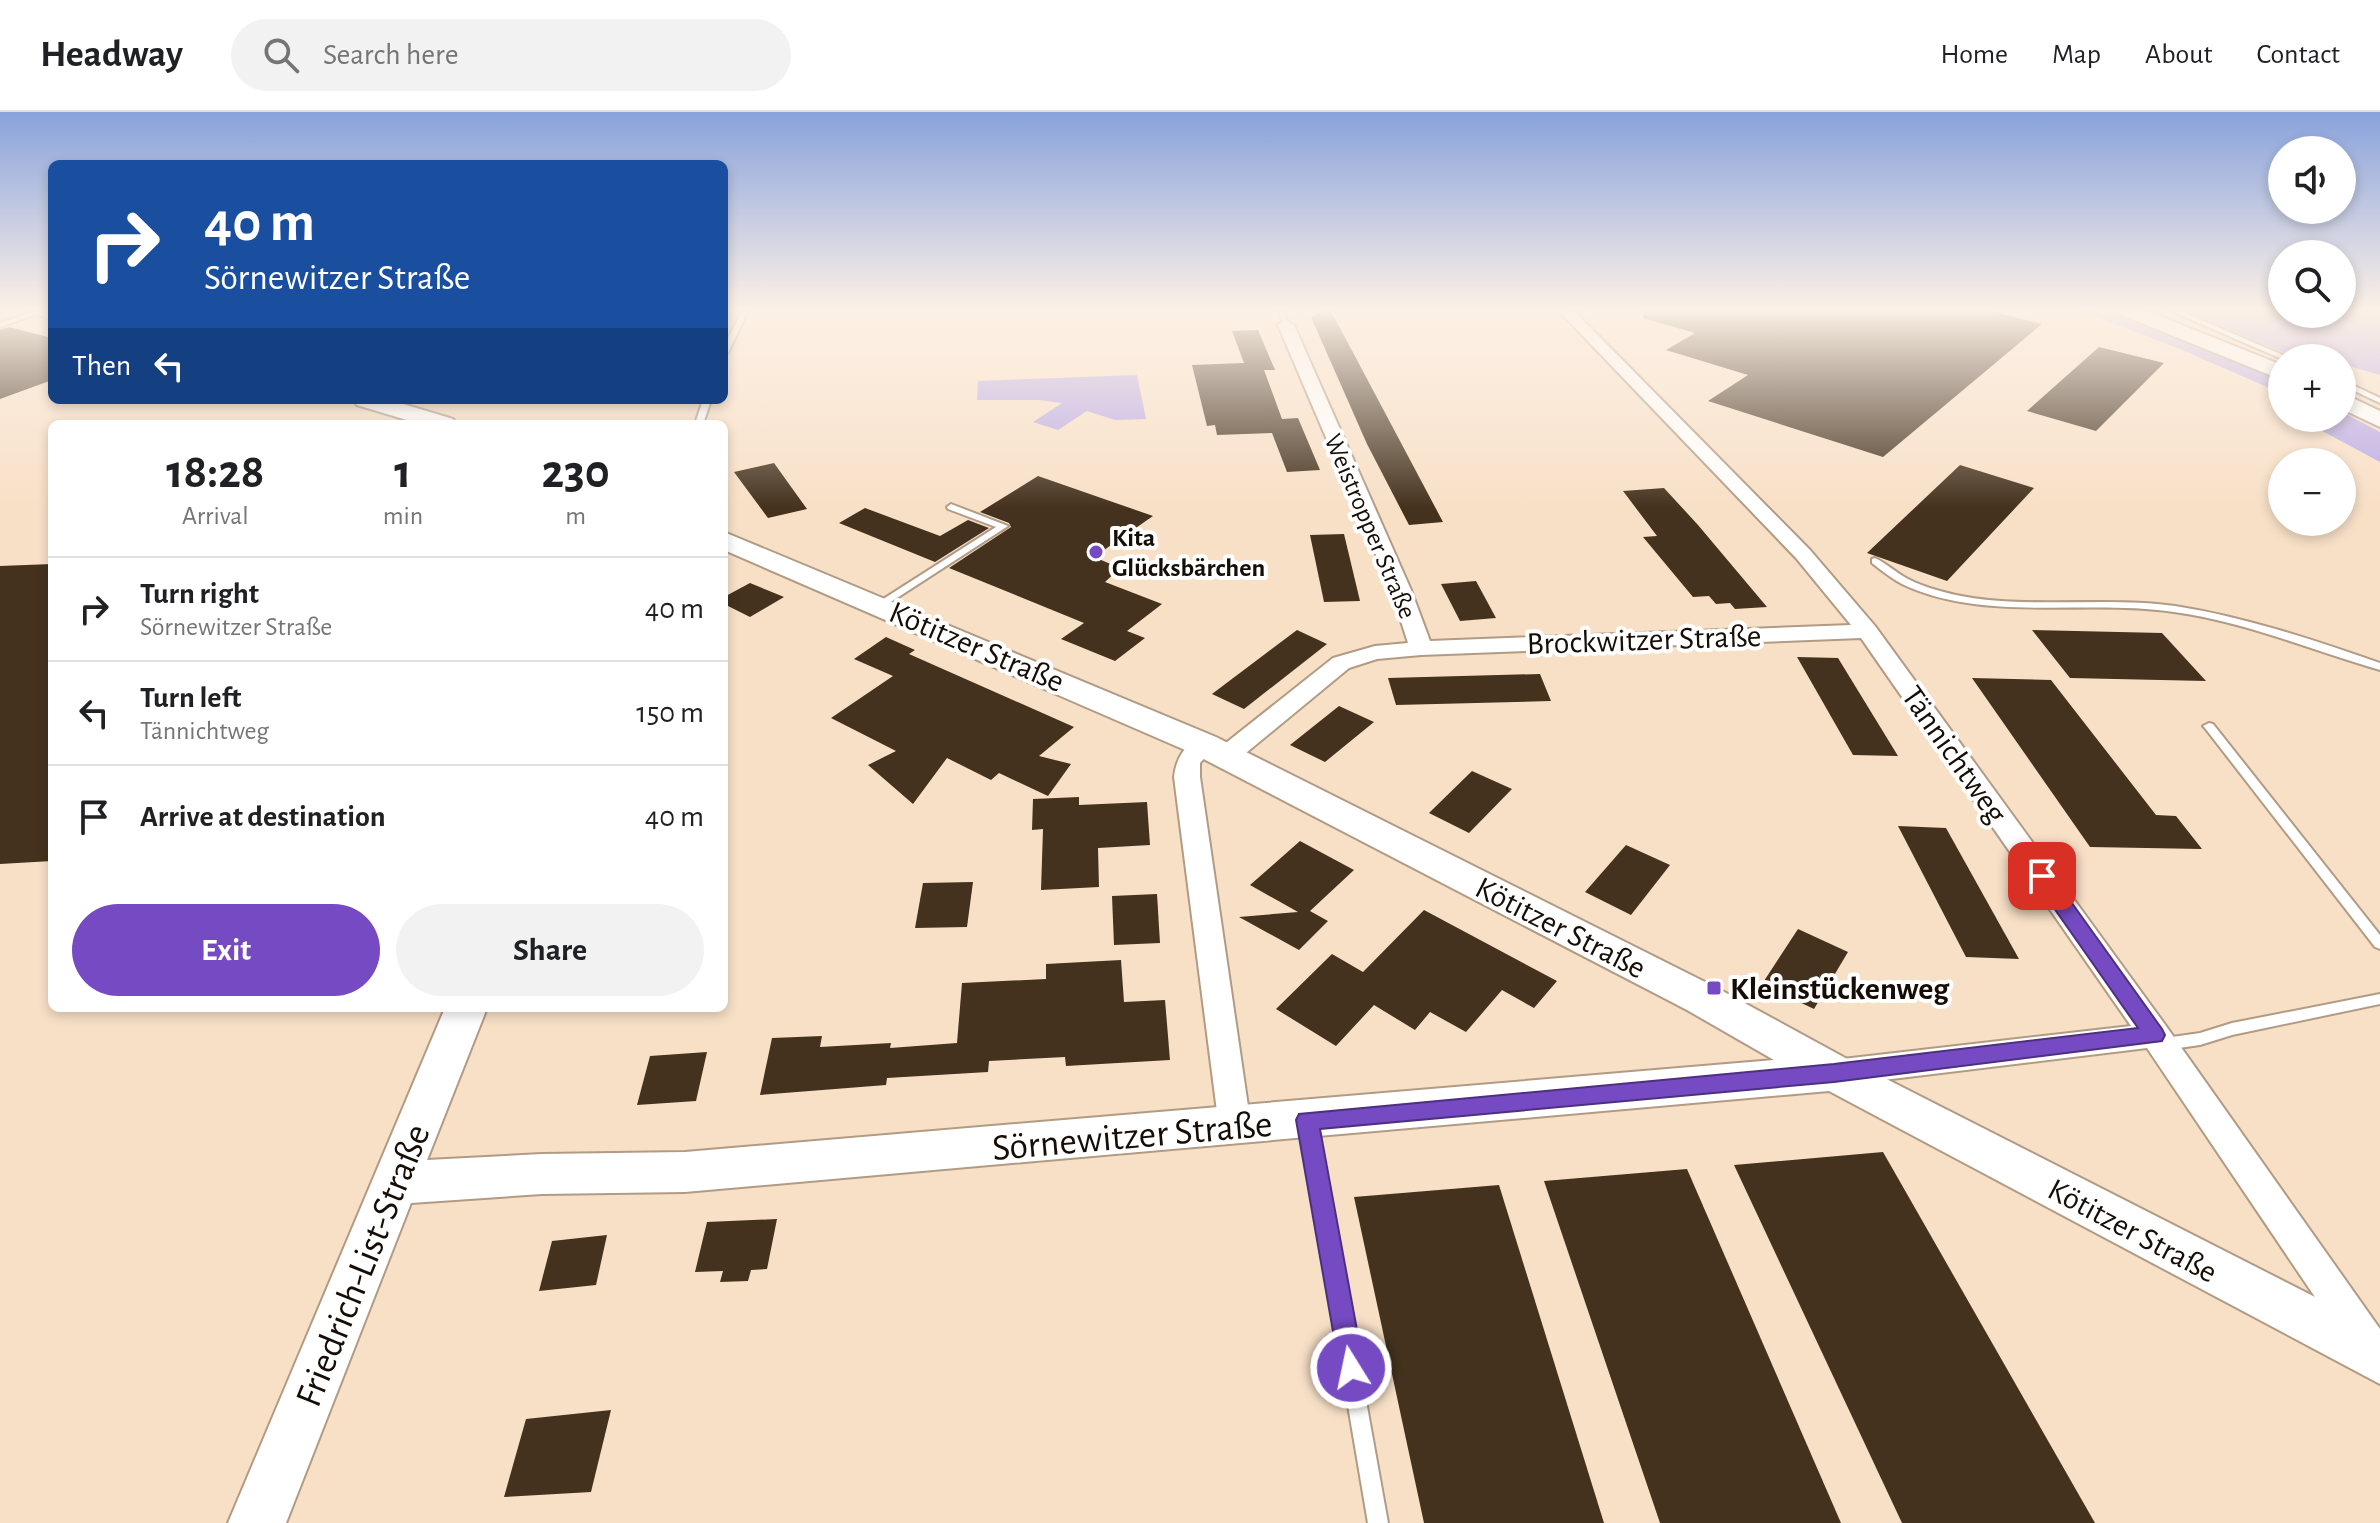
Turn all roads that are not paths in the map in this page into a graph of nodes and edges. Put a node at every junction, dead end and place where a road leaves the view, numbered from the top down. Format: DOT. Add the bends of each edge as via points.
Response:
graph roads {
  1 [pos="1309,377"];
  2 [pos="1630,377"];
  3 [pos="2356,389"];
  4 [pos="2380,401"];
  5 [pos="378,404"];
  6 [pos="2356,407"];
  7 [pos="432,420"];
  8 [pos="2380,420"];
  9 [pos="951,507"];
  10 [pos="728,542"];
  11 [pos="1875,561"];
  12 [pos="880,605"];
  13 [pos="1867,631"];
  14 [pos="1421,648"];
  15 [pos="2380,667"];
  16 [pos="2209,726"];
  17 [pos="1215,750"];
  18 [pos="2380,944"];
  19 [pos="2380,999"];
  20 [pos="464,1012"];
  21 [pos="2158,1040"];
  22 [pos="1834,1073"];
  23 [pos="1307,1120"];
  24 [pos="1235,1127"];
  25 [pos="395,1183"];
  26 [pos="2378,1357"];
  27 [pos="257,1523"];
  28 [pos="1378,1523"];
  1 -- 14 [label="street, Weistropper Straße"];
  2 -- 13 [label="street, Tännichtweg" via="1803,554"];
  3 -- 4 [label="lane"];
  5 -- 7 [label="street"];
  6 -- 8 [label="street"];
  9 -- 12 [label="lane" via="1003,526"];
  10 -- 12 [label="street, Kötitzer Straße"];
  11 -- 15 [label="lane" via="1891,576 1923,590 1976,601 2172,608 2299,638"];
  12 -- 17 [label="street, Kötitzer Straße"];
  13 -- 14 [label="street, Brockwitzer Straße"];
  13 -- 21 [label="street, Tännichtweg"];
  14 -- 17 [label="street, Weistropper Straße" via="1341,663"];
  16 -- 18 [label="lane"];
  17 -- 22 [label="street, Kötitzer Straße" via="1689,992"];
  17 -- 24 [label="street" via="1188,761 1187,777"];
  19 -- 21 [label="lane" via="2200,1039"];
  20 -- 25 [label="street, Friedrich-List-Straße"];
  21 -- 22 [label="street, Sörnewitzer Straße"];
  21 -- 26 [label="street, Tännichtweg"];
  22 -- 23 [label="street, Sörnewitzer Straße"];
  22 -- 26 [label="street, Kötitzer Straße"];
  23 -- 24 [label="street, Sörnewitzer Straße"];
  23 -- 28 [label="lane"];
  24 -- 25 [label="street, Sörnewitzer Straße" via="685,1172"];
  25 -- 27 [label="street, Friedrich-List-Straße"];
}
